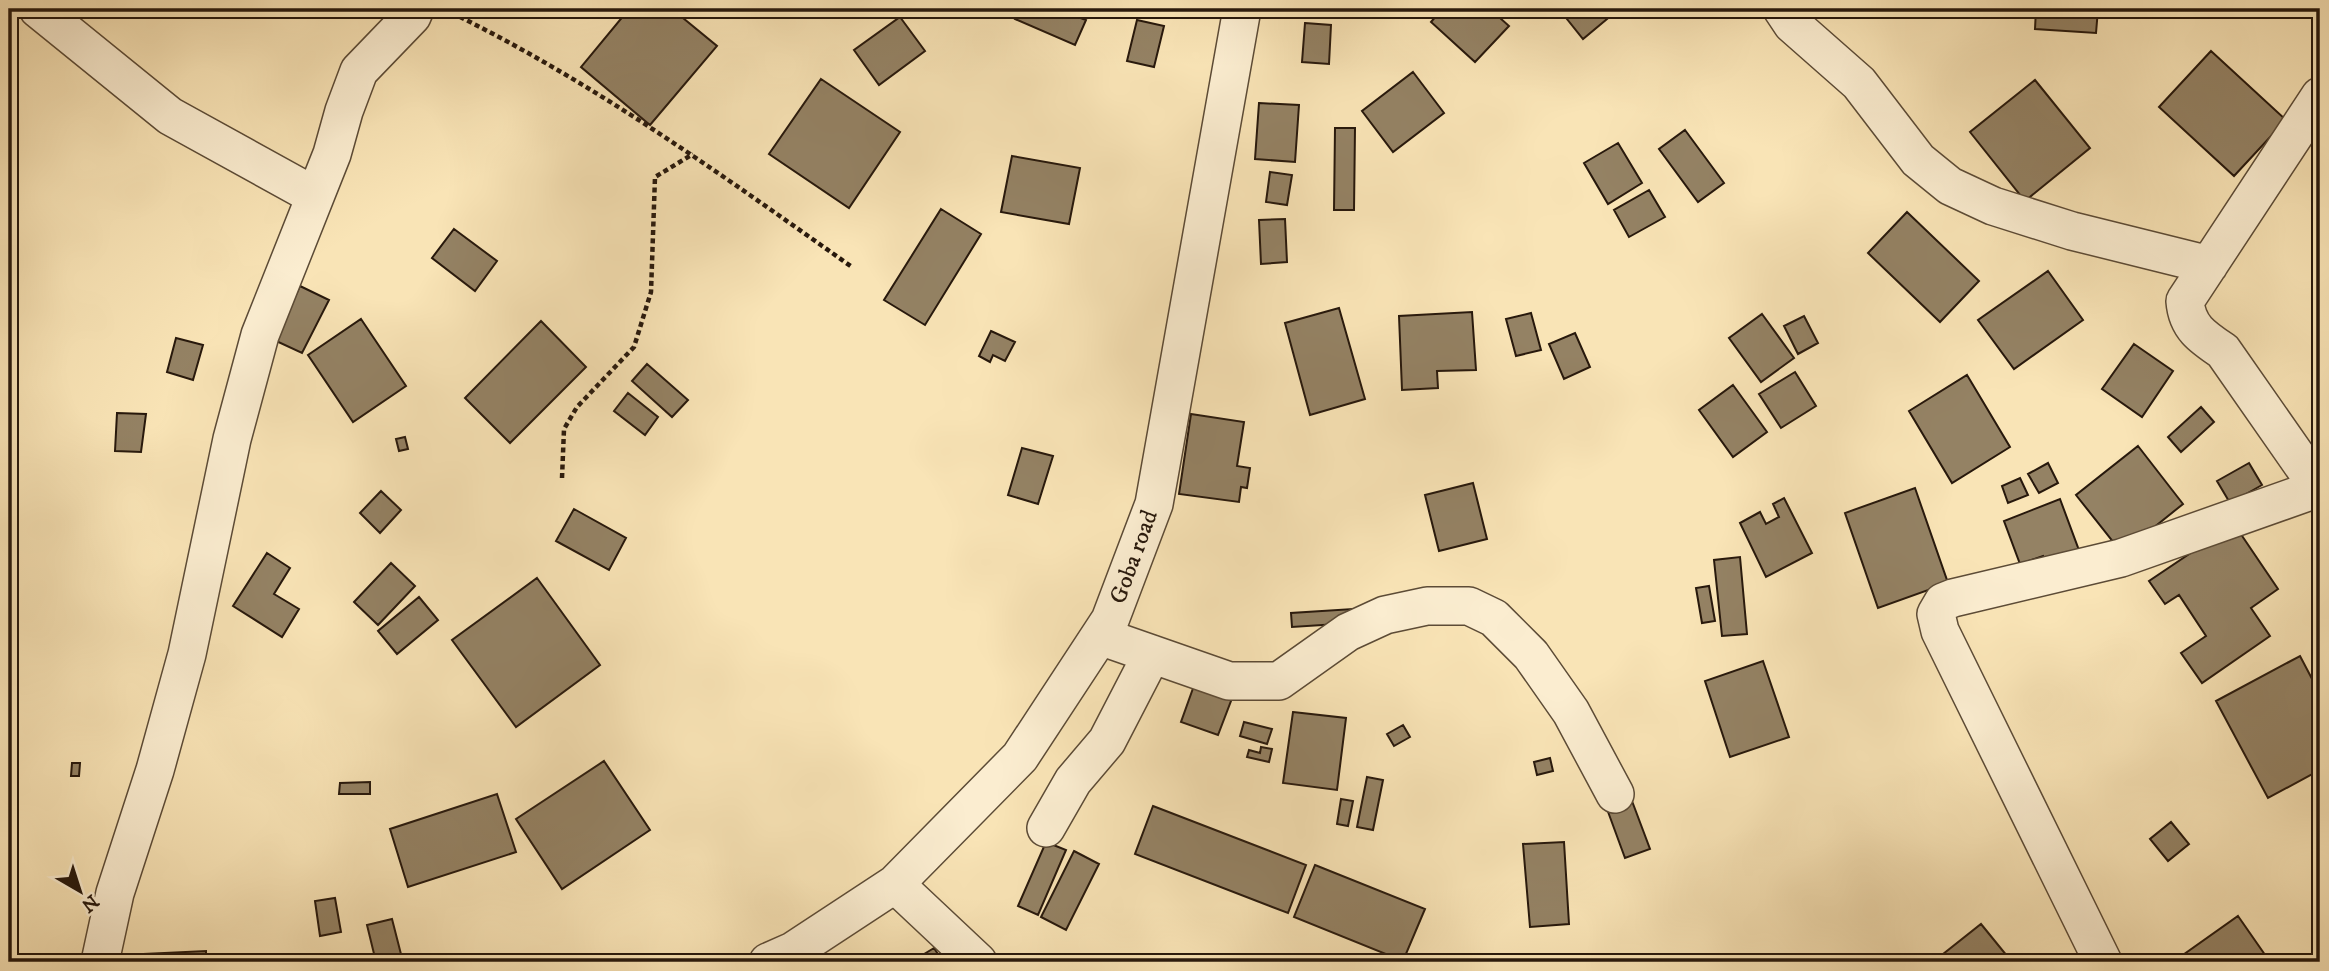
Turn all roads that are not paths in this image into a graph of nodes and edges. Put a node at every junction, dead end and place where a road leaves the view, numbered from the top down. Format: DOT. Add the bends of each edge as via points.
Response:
graph roads {
  1 [pos="38,9"];
  2 [pos="415,9"];
  3 [pos="1242,9"];
  4 [pos="1782,9"];
  5 [pos="2320,96"];
  6 [pos="315,196"];
  7 [pos="2209,265"];
  8 [pos="2320,489"];
  9 [pos="1100,636"];
  10 [pos="1152,654"];
  11 [pos="1615,793"];
  12 [pos="1046,828"];
  13 [pos="895,884"];
  14 [pos="100,962"];
  15 [pos="768,962"];
  16 [pos="978,962"];
  17 [pos="2102,962"];
  1 -- 6 [label="street" via="170,116"];
  2 -- 6 [label="street" via="359,71"];
  3 -- 9 [label="street, Goba road" via="1154,505"];
  4 -- 7 [label="street" via="1792,24 1859,83 1918,160 1950,186 1993,206 2072,231"];
  5 -- 7 [label="street"];
  6 -- 14 [label="street" via="260,335 232,439 187,654 115,893"];
  7 -- 8 [label="street" via="2185,301 2186,317 2202,337 2223,351"];
  8 -- 17 [label="street" via="2121,558 1953,598 1943,602 1936,614 1940,631"];
  9 -- 10 [label="street"];
  9 -- 13 [label="street, Goba road" via="1020,757"];
  10 -- 11 [label="street" via="1229,681 1279,681 1348,632 1385,615 1427,606 1469,606 1494,618 1531,655 1571,712"];
  10 -- 12 [label="street" via="1107,741 1073,781"];
  13 -- 15 [label="street, Goba road" via="793,951"];
  13 -- 16 [label="street"];
}
